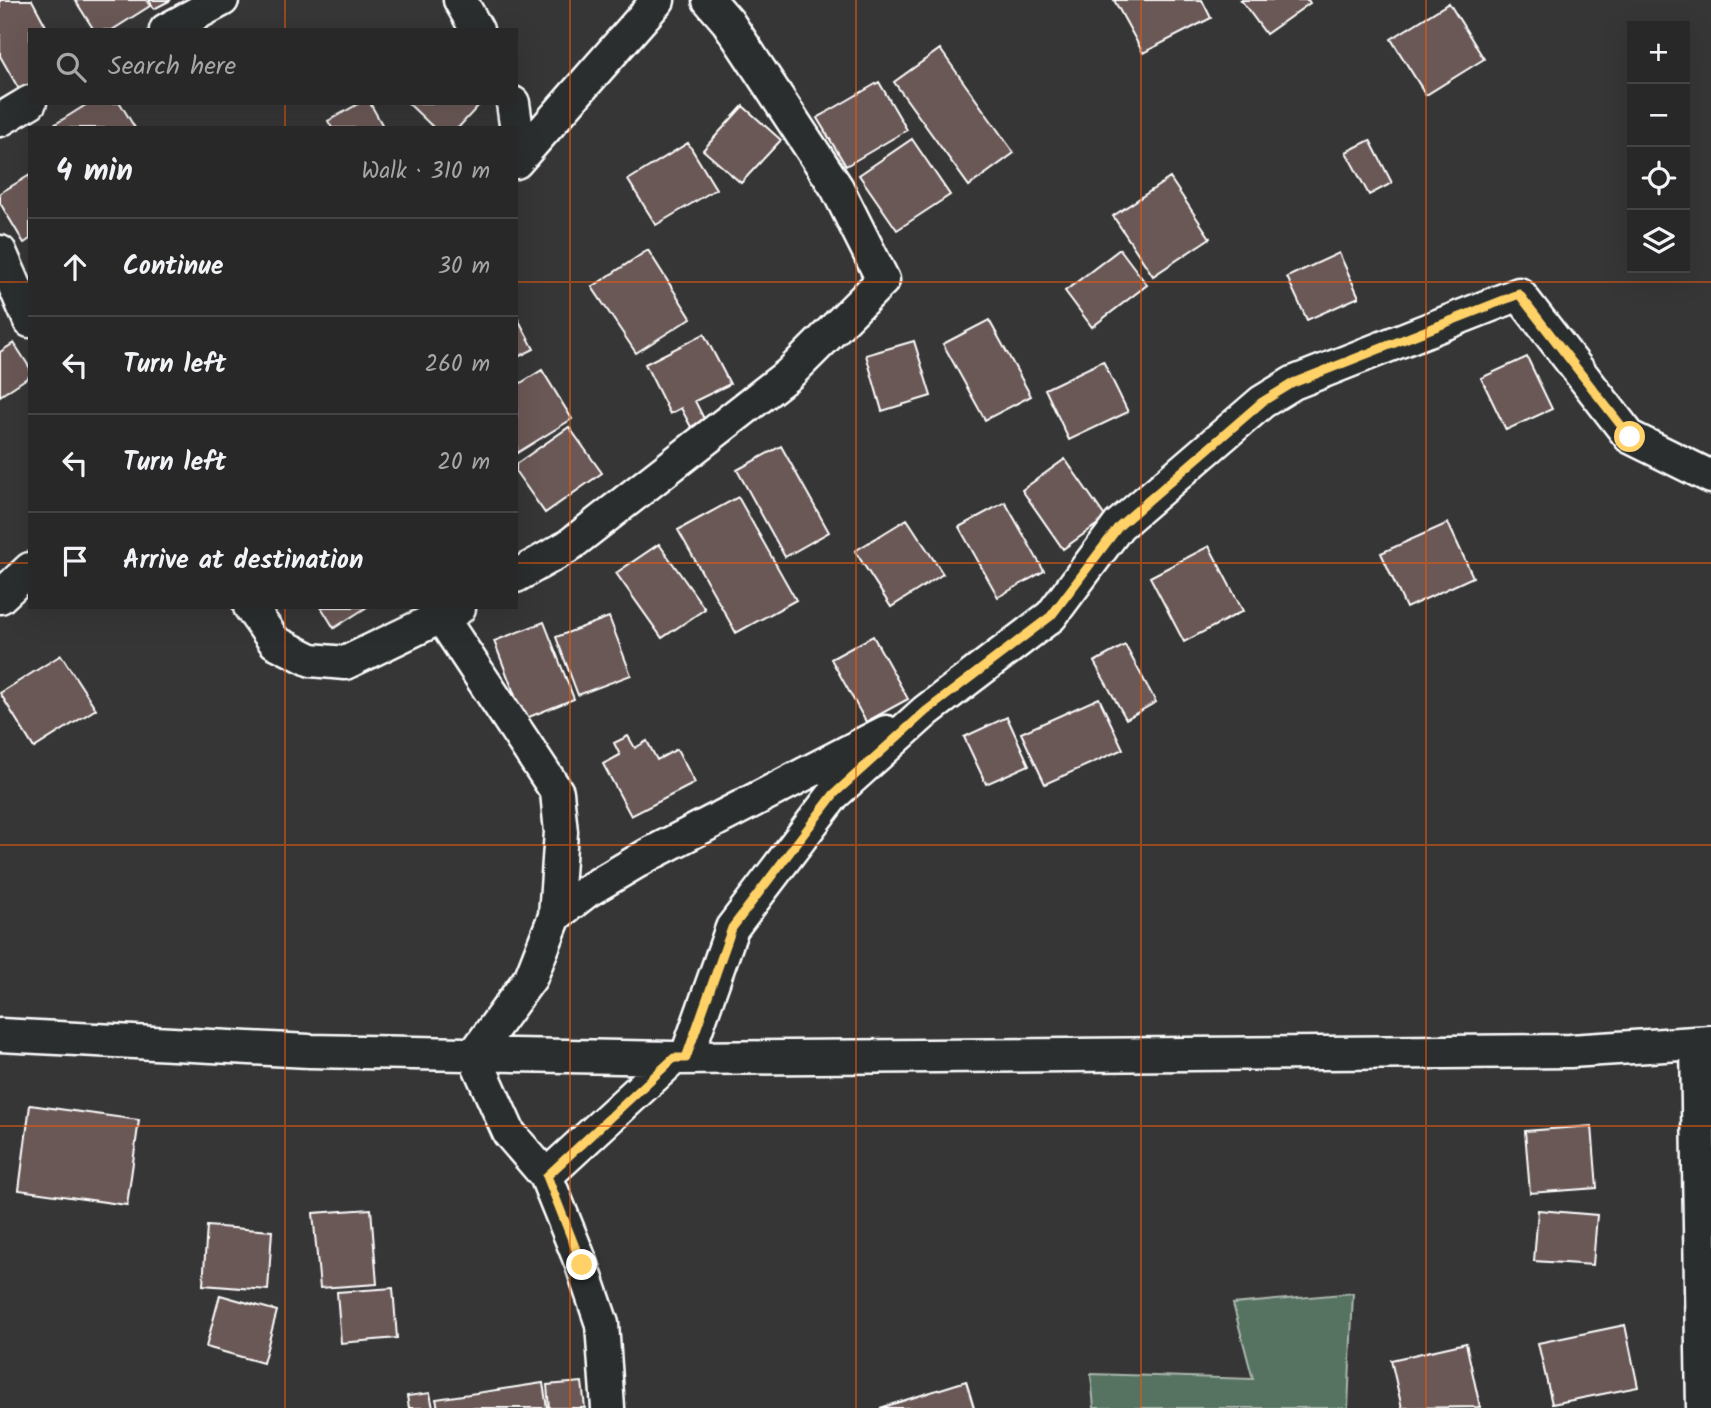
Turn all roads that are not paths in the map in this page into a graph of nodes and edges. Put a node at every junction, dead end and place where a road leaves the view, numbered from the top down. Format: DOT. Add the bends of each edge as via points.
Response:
graph roads {
  1 [pos="222,0"];
  2 [pos="460,0"];
  3 [pos="658,0"];
  4 [pos="709,0"];
  5 [pos="170,28"];
  6 [pos="476,28"];
  7 [pos="28,104"];
  8 [pos="513,105"];
  9 [pos="0,120"];
  10 [pos="516,126"];
  11 [pos="518,160"];
  12 [pos="0,252"];
  13 [pos="28,316"];
  14 [pos="1711,477"];
  15 [pos="28,571"];
  16 [pos="518,575"];
  17 [pos="0,597"];
  18 [pos="251,609"];
  19 [pos="451,612"];
  20 [pos="926,711"];
  21 [pos="555,916"];
  22 [pos="0,1035"];
  23 [pos="1704,1042"];
  24 [pos="474,1055"];
  25 [pos="680,1058"];
  26 [pos="547,1176"];
  27 [pos="608,1408"];
  28 [pos="1703,1408"];
  1 -- 5 [label="street"];
  2 -- 6 [label="street"];
  3 -- 11 [label="street"];
  4 -- 16 [label="street" via="836,188 883,280 789,374 567,547"];
  7 -- 9 [label="street"];
  8 -- 10 [label="street"];
  12 -- 13 [label="street"];
  14 -- 20 [label="street" via="1630,437 1519,294 1293,383 1262,402 1119,526 1051,616"];
  15 -- 17 [label="street"];
  18 -- 19 [label="street" via="275,642 311,660 345,663"];
  19 -- 21 [label="street" via="557,792 561,832"];
  20 -- 21 [label="street" via="648,855"];
  20 -- 25 [label="street" via="834,794 732,928"];
  21 -- 24 [label="street" via="531,977"];
  22 -- 24 [label="street"];
  23 -- 25 [label="street" via="1570,1051"];
  23 -- 28 [label="street"];
  24 -- 25 [label="street"];
  24 -- 26 [label="street" via="509,1133"];
  25 -- 26 [label="street"];
  26 -- 27 [label="street" via="602,1324"];
}
